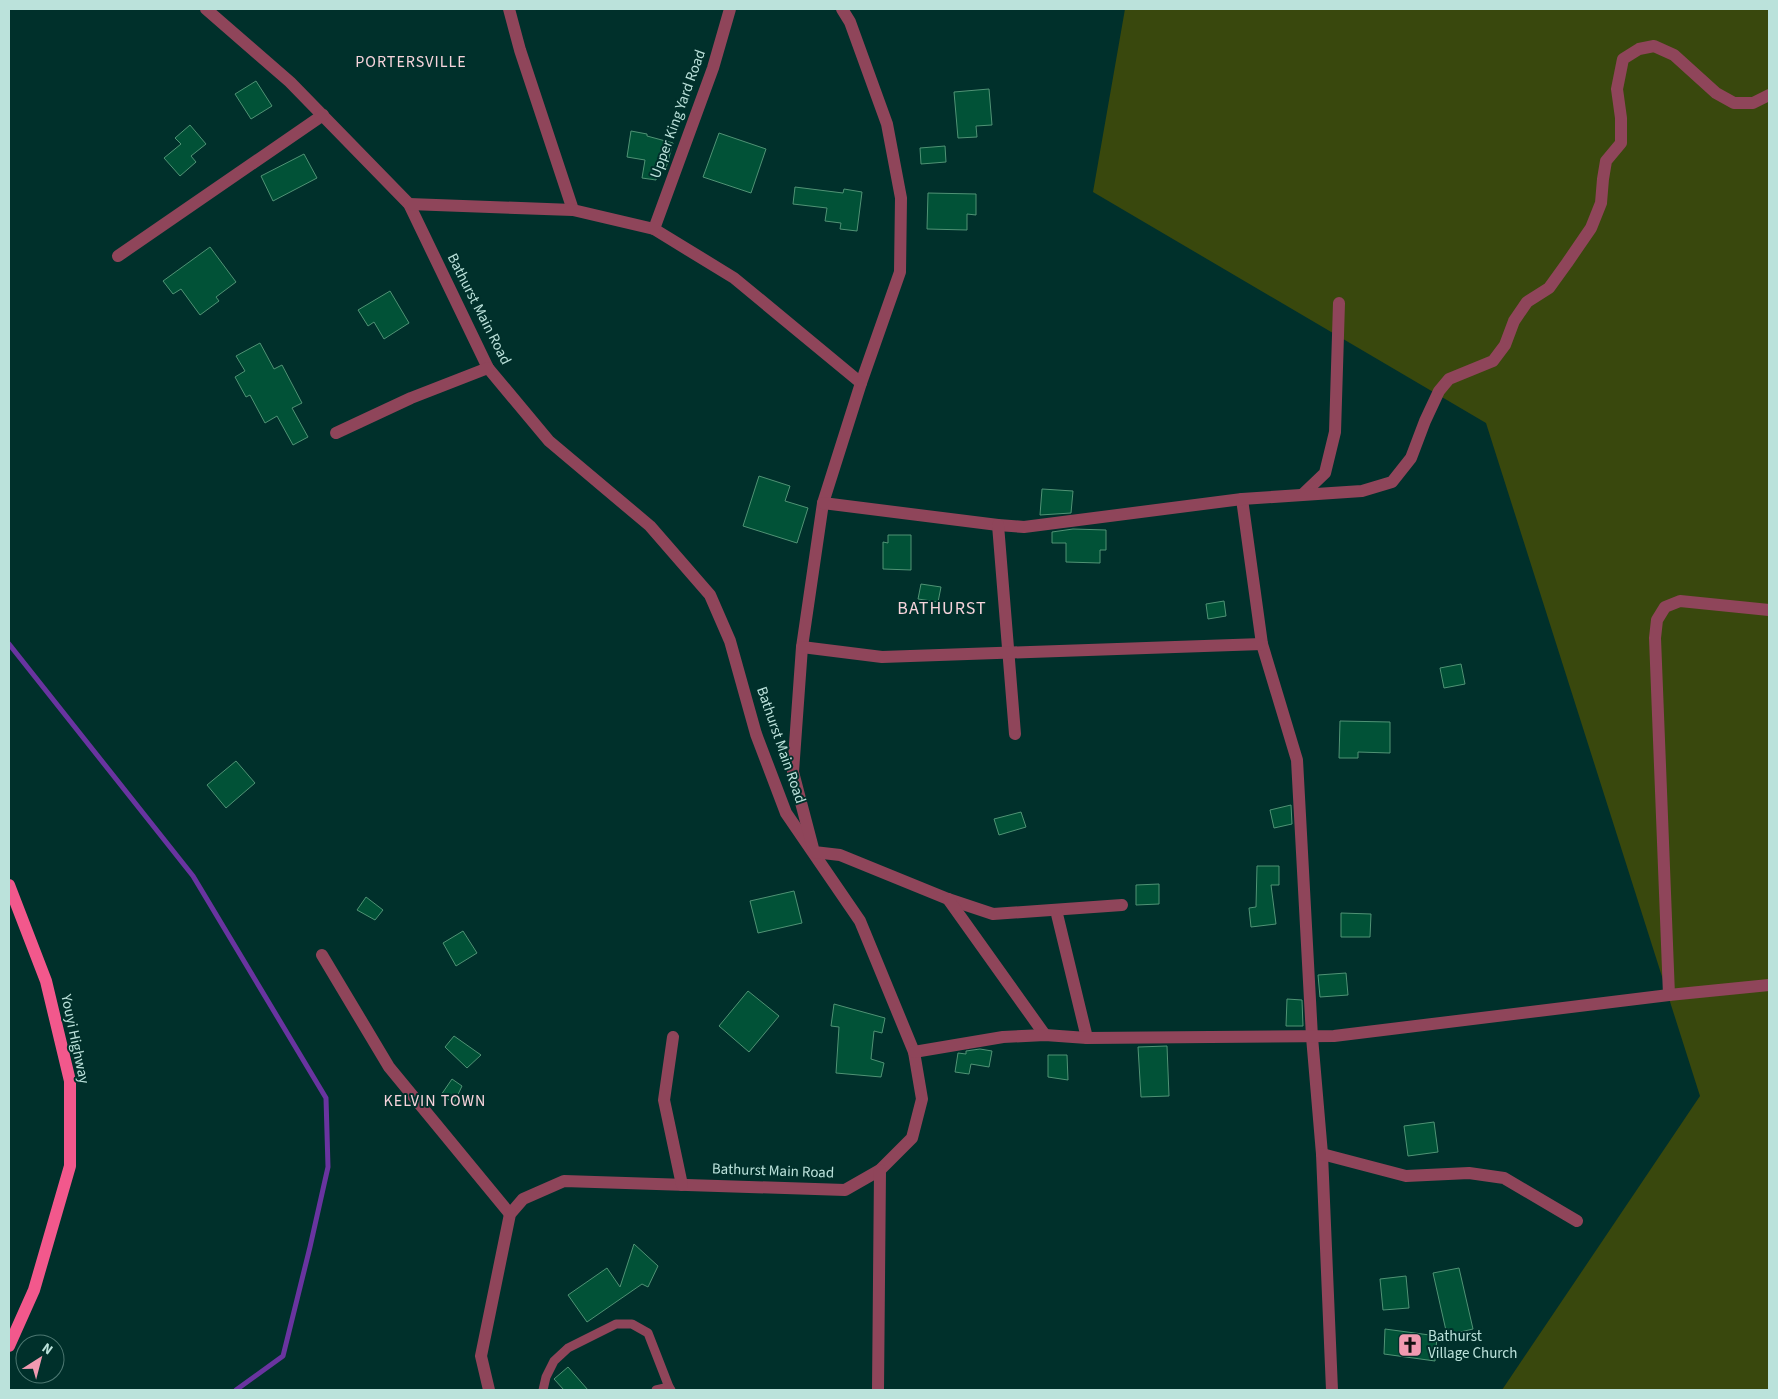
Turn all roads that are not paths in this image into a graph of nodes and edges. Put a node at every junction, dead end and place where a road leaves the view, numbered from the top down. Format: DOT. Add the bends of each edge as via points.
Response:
graph roads {
  1 [pos="206,9"];
  2 [pos="509,9"];
  3 [pos="730,9"];
  4 [pos="842,9"];
  5 [pos="1769,95"];
  6 [pos="322,115"];
  7 [pos="409,204"];
  8 [pos="573,210"];
  9 [pos="654,229"];
  10 [pos="118,256"];
  11 [pos="1339,302"];
  12 [pos="488,368"];
  13 [pos="861,383"];
  14 [pos="336,433"];
  15 [pos="1302,494"];
  16 [pos="1242,499"];
  17 [pos="823,503"];
  18 [pos="998,525"];
  19 [pos="1769,610"];
  20 [pos="1262,644"];
  21 [pos="802,647"];
  22 [pos="1008,652"];
  23 [pos="1015,734"];
  24 [pos="814,852"];
  25 [pos="9,885"];
  26 [pos="948,900"];
  27 [pos="1122,905"];
  28 [pos="1056,910"];
  29 [pos="322,955"];
  30 [pos="1769,985"];
  31 [pos="1669,995"];
  32 [pos="1045,1034"];
  33 [pos="1312,1037"];
  34 [pos="672,1038"];
  35 [pos="1087,1038"];
  36 [pos="914,1052"];
  37 [pos="1322,1154"];
  38 [pos="880,1170"];
  39 [pos="682,1184"];
  40 [pos="510,1214"];
  41 [pos="1578,1221"];
  42 [pos="9,1346"];
  43 [pos="670,1389"];
  44 [pos="488,1390"];
  45 [pos="543,1390"];
  46 [pos="656,1390"];
  47 [pos="878,1390"];
  48 [pos="1332,1390"];
  1 -- 6 [label="street, Bathurst Main Road" via="290,82"];
  2 -- 8 [label="street"];
  3 -- 9 [label="street, Upper King Yard Road" via="713,68"];
  4 -- 13 [label="street" via="850,22 887,124 901,198 900,272"];
  5 -- 15 [label="street" via="1753,103 1734,103 1716,93 1674,55 1654,46 1639,49 1622,59 1617,89 1622,143 1606,161 1601,203 1591,228 1549,288 1527,302 1493,362 1449,379 1438,391 1410,458 1392,482 1362,491"];
  6 -- 7 [label="street, Bathurst Main Road"];
  6 -- 10 [label="street"];
  7 -- 8 [label="street"];
  7 -- 12 [label="street, Bathurst Main Road"];
  8 -- 9 [label="street"];
  9 -- 13 [label="street" via="734,278"];
  11 -- 15 [label="street" via="1335,432 1324,473"];
  12 -- 14 [label="street" via="411,398"];
  12 -- 24 [label="street, Bathurst Main Road" via="549,441 650,526 710,595 730,641 756,734 786,813"];
  13 -- 17 [label="street"];
  15 -- 16 [label="street"];
  16 -- 18 [label="street" via="1024,527"];
  16 -- 20 [label="street"];
  17 -- 18 [label="street"];
  17 -- 21 [label="street"];
  18 -- 22 [label="street"];
  19 -- 31 [label="street" via="1680,601 1665,607 1657,620 1655,638"];
  20 -- 22 [label="street"];
  20 -- 33 [label="street" via="1297,760"];
  21 -- 22 [label="street" via="882,657"];
  21 -- 24 [label="street" via="793,772"];
  22 -- 23 [label="street"];
  24 -- 26 [label="street" via="840,855"];
  24 -- 36 [label="street, Bathurst Main Road" via="860,921"];
  25 -- 42 [label="main road, Youyi Highway" via="46,981 70,1081 70,1166 34,1290"];
  26 -- 28 [label="street" via="993,914"];
  26 -- 32 [label="street"];
  27 -- 28 [label="street"];
  28 -- 35 [label="street"];
  29 -- 40 [label="street" via="389,1067"];
  30 -- 31 [label="street"];
  31 -- 33 [label="street"];
  32 -- 35 [label="street"];
  32 -- 36 [label="street" via="1003,1037"];
  33 -- 35 [label="street"];
  33 -- 37 [label="street"];
  34 -- 39 [label="street" via="664,1100"];
  36 -- 38 [label="street, Bathurst Main Road" via="922,1099 912,1138"];
  37 -- 41 [label="street" via="1406,1176 1469,1173 1504,1178"];
  37 -- 48 [label="street"];
  38 -- 39 [label="street, Bathurst Main Road" via="845,1190"];
  38 -- 47 [label="street"];
  39 -- 40 [label="street, Bathurst Main Road" via="564,1181 523,1199"];
  40 -- 44 [label="street" via="481,1356"];
  43 -- 45 [label="lane" via="648,1333 632,1324 616,1324 568,1348 554,1361"];
  43 -- 46 [label="lane"];
}
